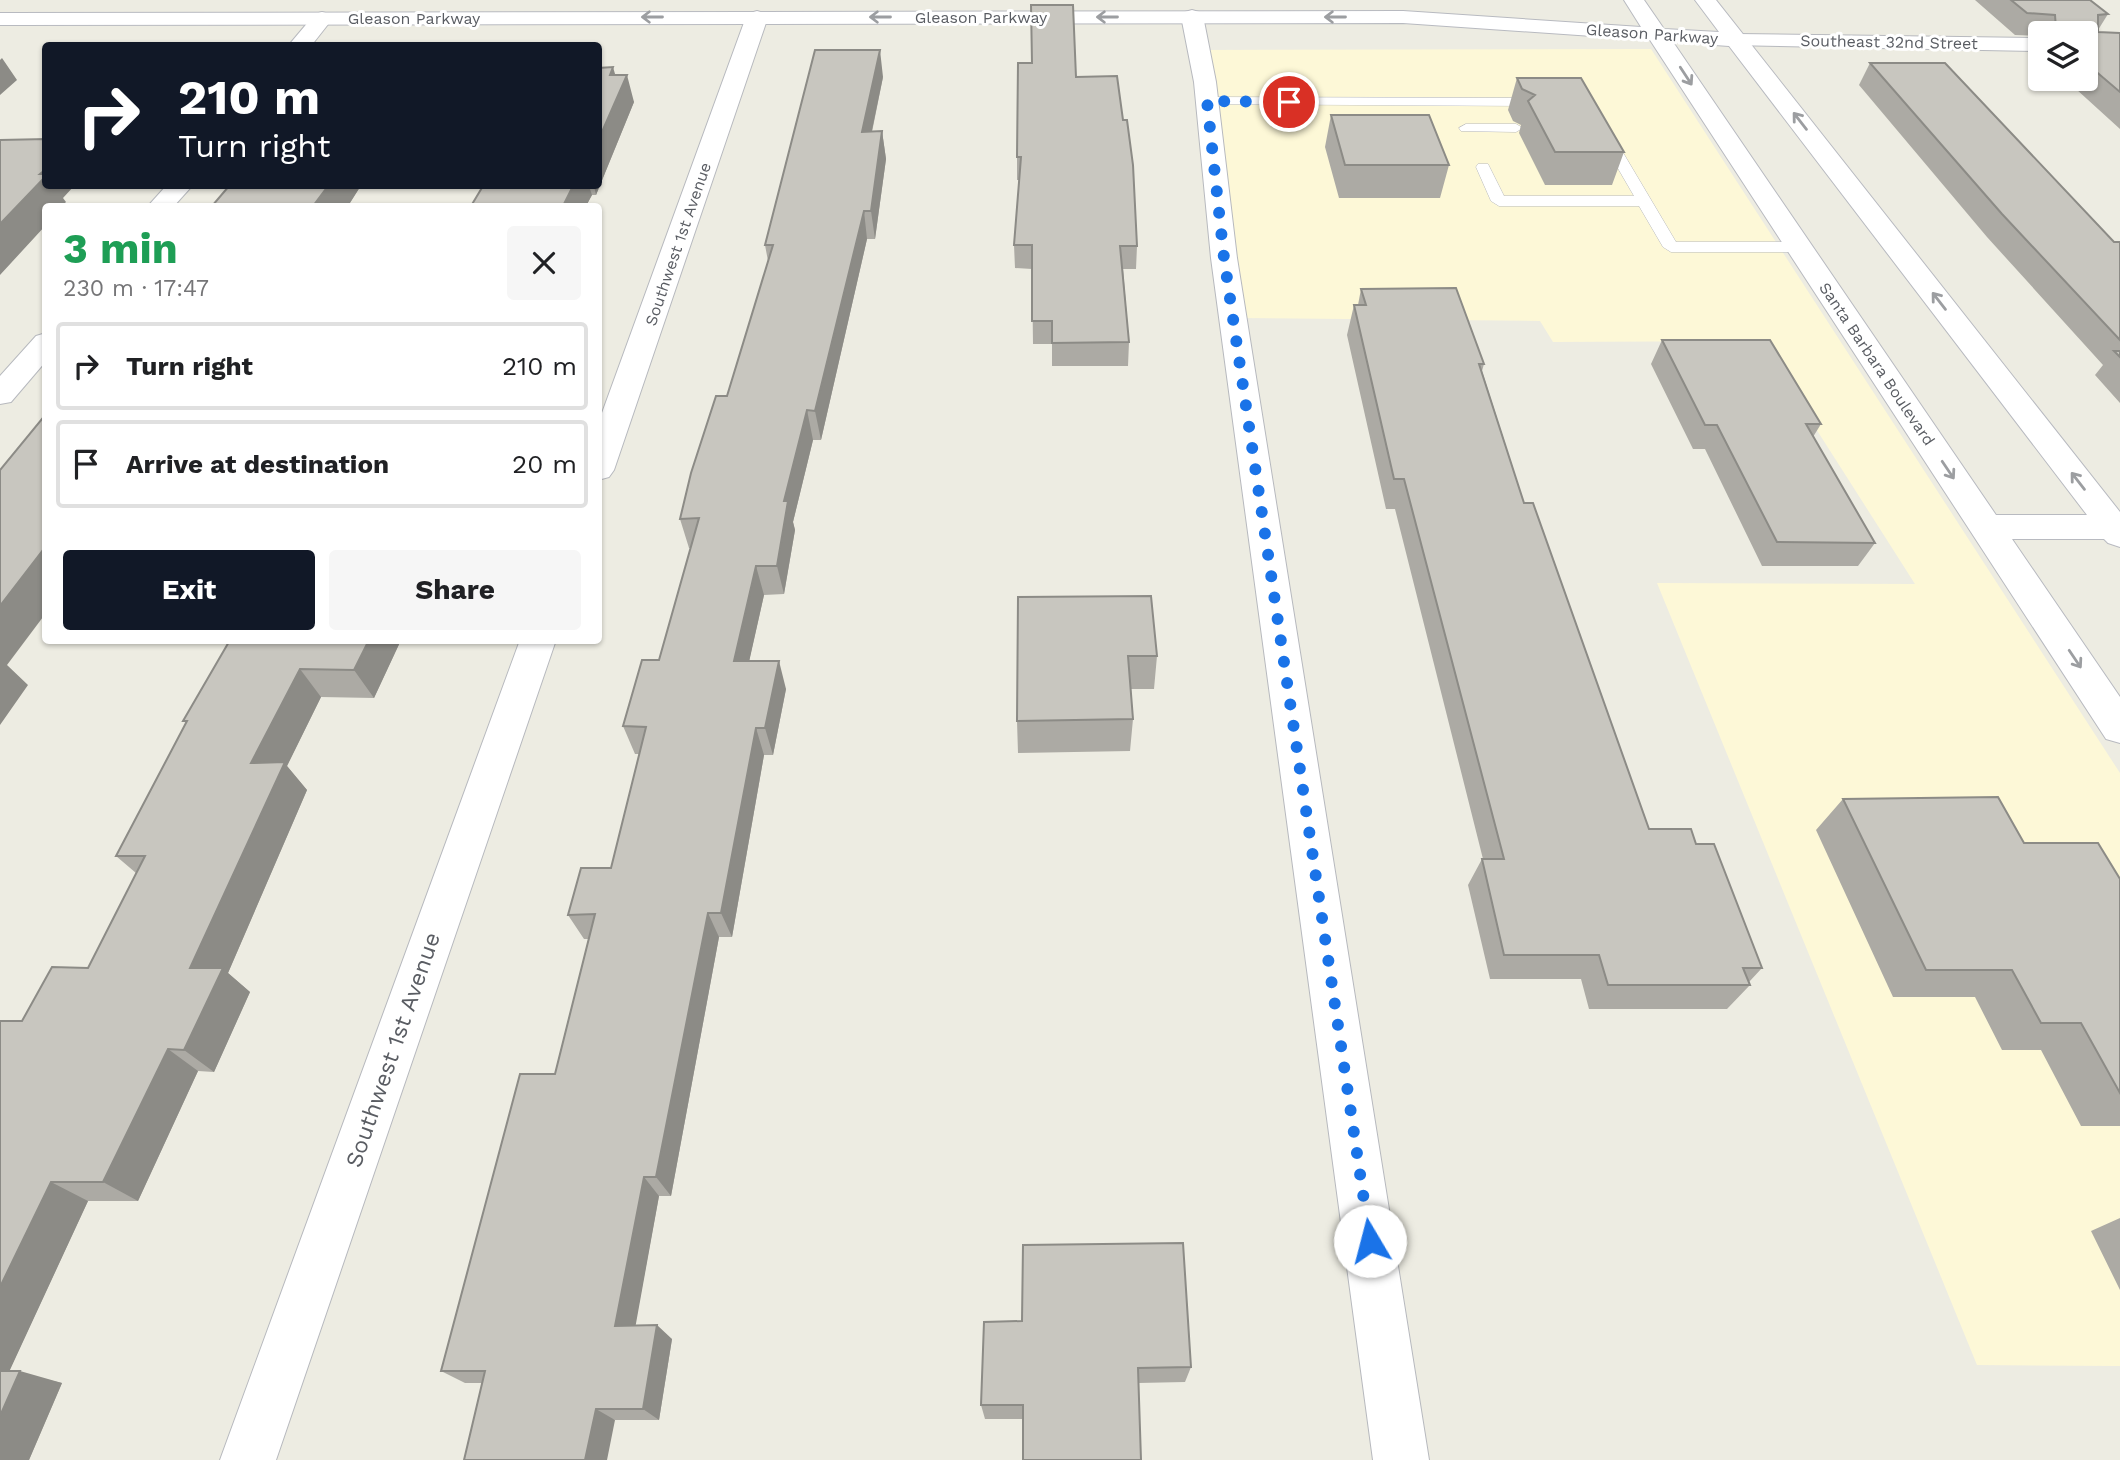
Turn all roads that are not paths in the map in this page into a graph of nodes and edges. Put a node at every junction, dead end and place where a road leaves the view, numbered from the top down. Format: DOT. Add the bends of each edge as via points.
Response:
graph roads {
  1 [pos="1634,0"];
  2 [pos="1705,0"];
  3 [pos="1571,7"];
  4 [pos="1403,17"];
  5 [pos="323,18"];
  6 [pos="0,19"];
  7 [pos="753,30"];
  8 [pos="1198,35"];
  9 [pos="1661,38"];
  10 [pos="1737,40"];
  11 [pos="1439,41"];
  12 [pos="302,42"];
  13 [pos="723,42"];
  14 [pos="778,42"];
  15 [pos="2028,45"];
  16 [pos="1207,101"];
  17 [pos="1560,101"];
  18 [pos="1454,102"];
  19 [pos="1597,125"];
  20 [pos="1466,128"];
  21 [pos="1516,128"];
  22 [pos="1475,147"];
  23 [pos="1597,158"];
  24 [pos="1619,158"];
  25 [pos="1483,167"];
  26 [pos="176,189"];
  27 [pos="1646,201"];
  28 [pos="164,203"];
  29 [pos="1800,247"];
  30 [pos="42,347"];
  31 [pos="0,395"];
  32 [pos="602,459"];
  33 [pos="1986,527"];
  34 [pos="2117,531"];
  35 [pos="537,644"];
  36 [pos="2120,728"];
  37 [pos="248,1460"];
  38 [pos="1401,1460"];
  1 -- 9 [label="main road, Santa Barbara Boulevard"];
  2 -- 10 [label="main road"];
  3 -- 4 [label="main road"];
  4 -- 8 [label="main road, Gleason Parkway, one-way"];
  4 -- 9 [label="main road, Gleason Parkway"];
  5 -- 6 [label="main road, Gleason Parkway"];
  7 -- 5 [label="main road, Gleason Parkway, one-way"];
  5 -- 12 [label="main road"];
  8 -- 7 [label="main road, Gleason Parkway, one-way"];
  7 -- 13 [label="main road, Gleason Parkway"];
  7 -- 14 [label="main road, Gleason Parkway"];
  7 -- 32 [label="main road, Southwest 1st Avenue"];
  8 -- 16 [label="main road"];
  9 -- 10 [label="main road, Gleason Parkway"];
  9 -- 11 [label="main road, Gleason Parkway"];
  9 -- 29 [label="main road, Santa Barbara Boulevard, one-way"];
  10 -- 15 [label="main road, Southeast 32nd Street"];
  34 -- 10 [label="main road, one-way"];
  16 -- 18 [label="lane"];
  16 -- 38 [label="main road" via="1224,258"];
  17 -- 18 [label="lane"];
  18 -- 20 [label="lane"];
  19 -- 24 [label="lane"];
  20 -- 21 [label="lane"];
  20 -- 22 [label="lane"];
  23 -- 24 [label="lane"];
  24 -- 27 [label="lane"];
  25 -- 27 [label="lane" via="1499,201"];
  26 -- 28 [label="main road"];
  27 -- 29 [label="lane" via="1671,247"];
  29 -- 33 [label="main road, Santa Barbara Boulevard, one-way"];
  30 -- 31 [label="main road"];
  33 -- 34 [label="main road"];
  33 -- 36 [label="main road, Santa Barbara Boulevard, one-way"];
  35 -- 37 [label="main road, Southwest 1st Avenue"];
}
